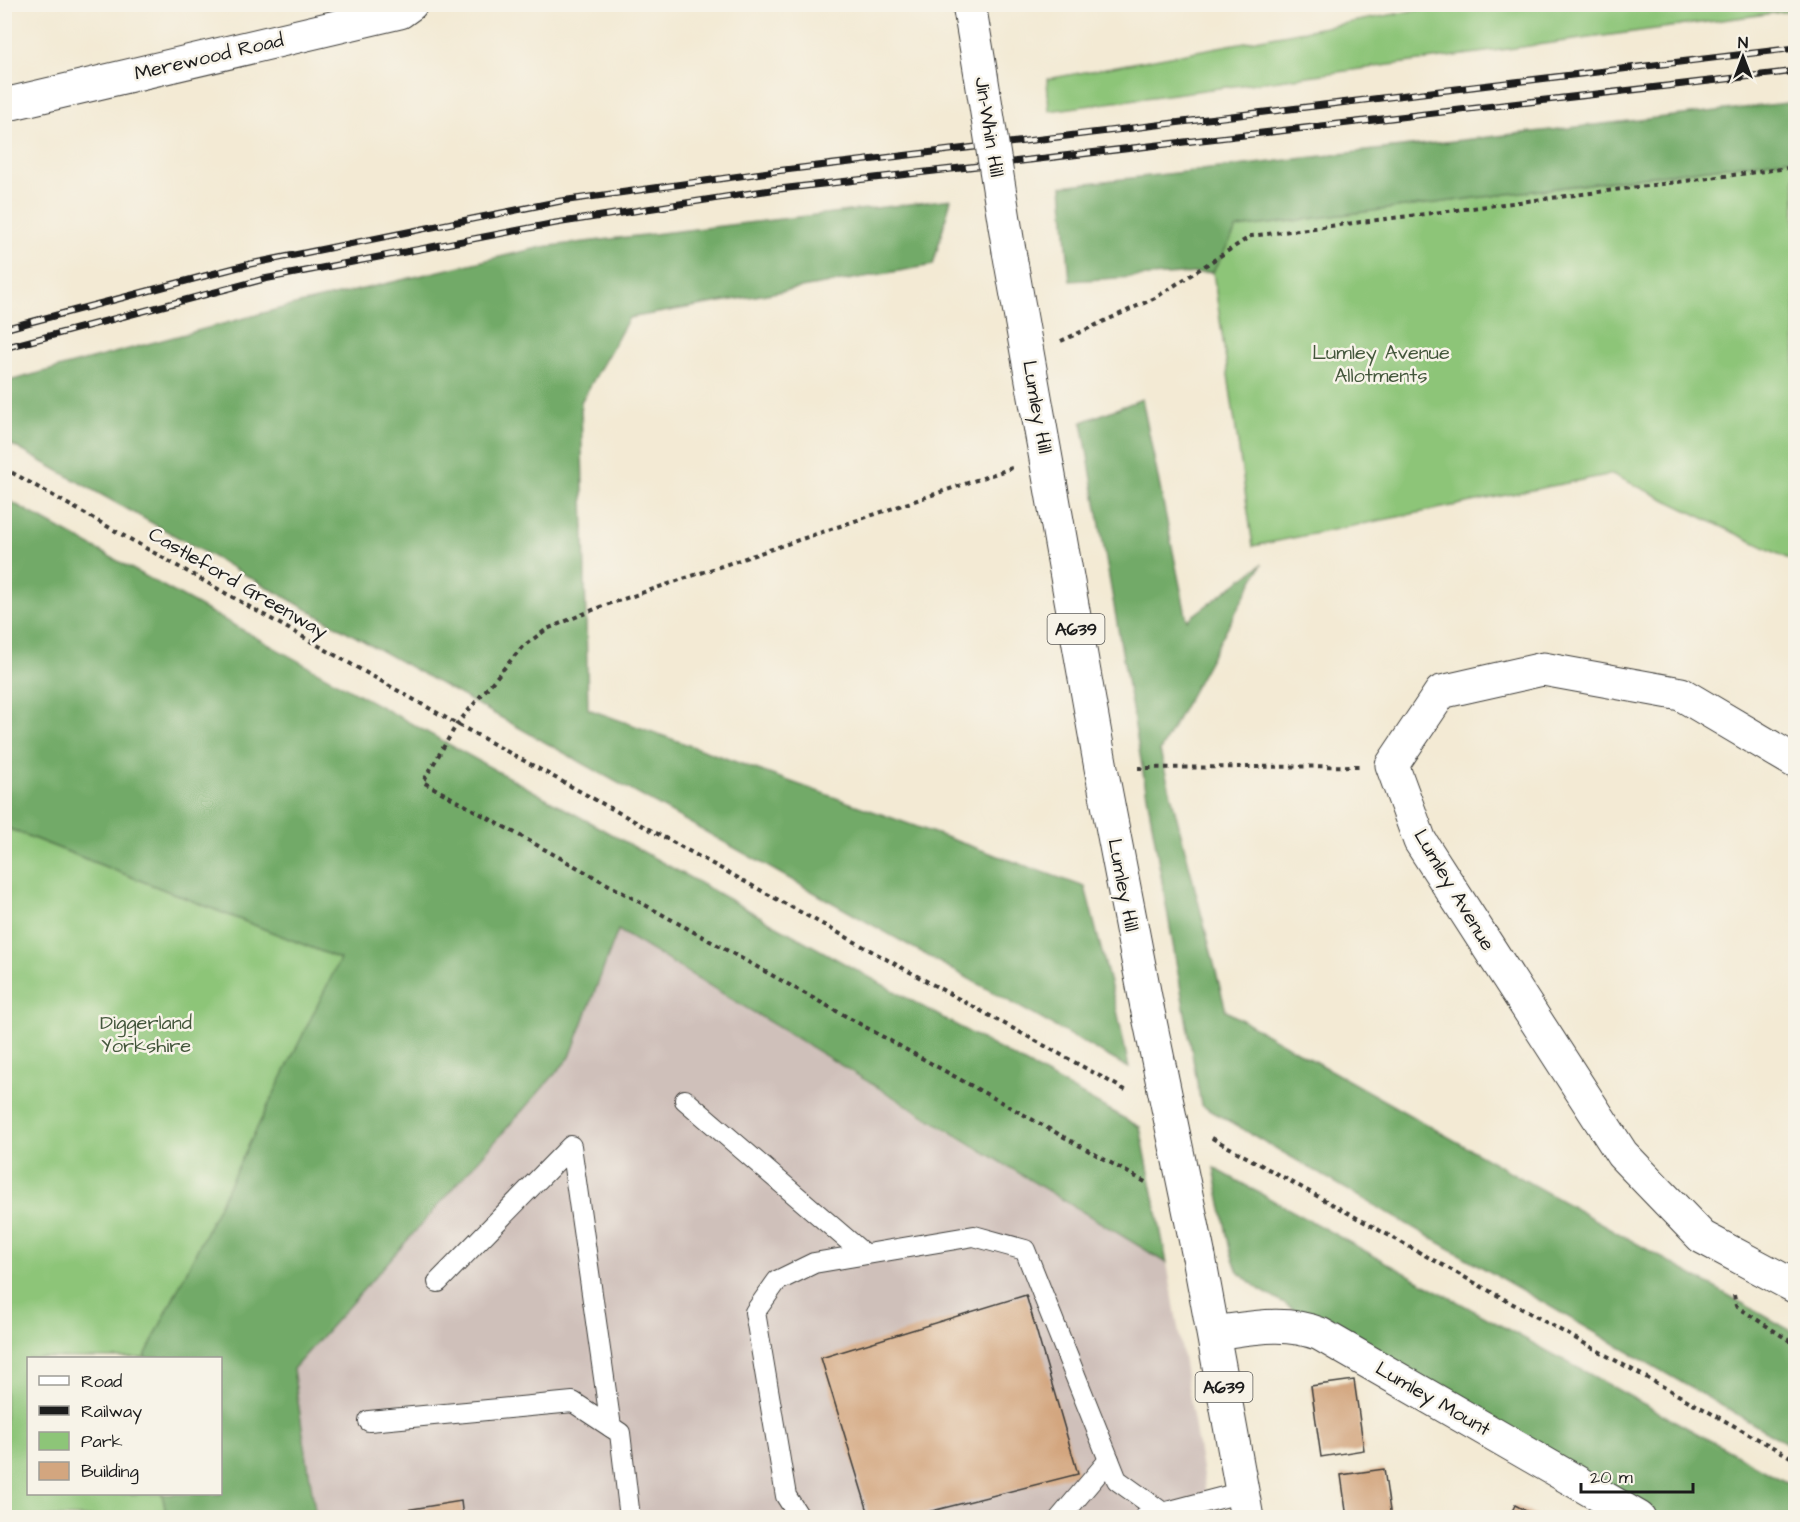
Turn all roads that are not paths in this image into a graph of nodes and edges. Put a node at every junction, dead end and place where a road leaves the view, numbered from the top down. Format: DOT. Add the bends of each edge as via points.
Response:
graph roads {
  1 [pos="411,4"];
  2 [pos="969,4"];
  3 [pos="4,105"];
  4 [pos="1009,251"];
  5 [pos="1796,762"];
  6 [pos="685,1100"];
  7 [pos="864,1254"];
  8 [pos="438,1282"];
  9 [pos="1796,1287"];
  10 [pos="1214,1333"];
  11 [pos="369,1422"];
  12 [pos="611,1427"];
  13 [pos="1109,1460"];
  14 [pos="1245,1505"];
  15 [pos="1153,1515"];
  16 [pos="630,1518"];
  17 [pos="800,1518"];
  18 [pos="1060,1518"];
  19 [pos="1639,1518"];
  1 -- 3 [label="street, Merewood Road" via="400,12"];
  2 -- 4 [label="street, Jin-Whin Hill / A639, bridge"];
  4 -- 10 [label="street, Lumley Hill / A639, bridge" via="1101,768"];
  5 -- 9 [label="street, Lumley Avenue" via="1681,694 1543,669 1441,692 1392,765 1420,841 1622,1154 1702,1237"];
  6 -- 7 [label="lane"];
  7 -- 13 [label="lane" via="974,1236 1025,1250"];
  7 -- 17 [label="lane" via="814,1263 777,1281 755,1312 786,1496"];
  8 -- 12 [label="lane" via="572,1146"];
  10 -- 14 [label="street, Lumley Hill / A639"];
  10 -- 19 [label="street, Lumley Mount" via="1284,1324 1320,1334"];
  11 -- 12 [label="lane" via="573,1401"];
  12 -- 16 [label="lane" via="620,1433"];
  13 -- 15 [label="lane" via="1117,1480"];
  13 -- 18 [label="lane"];
  14 -- 15 [label="lane"];
}
